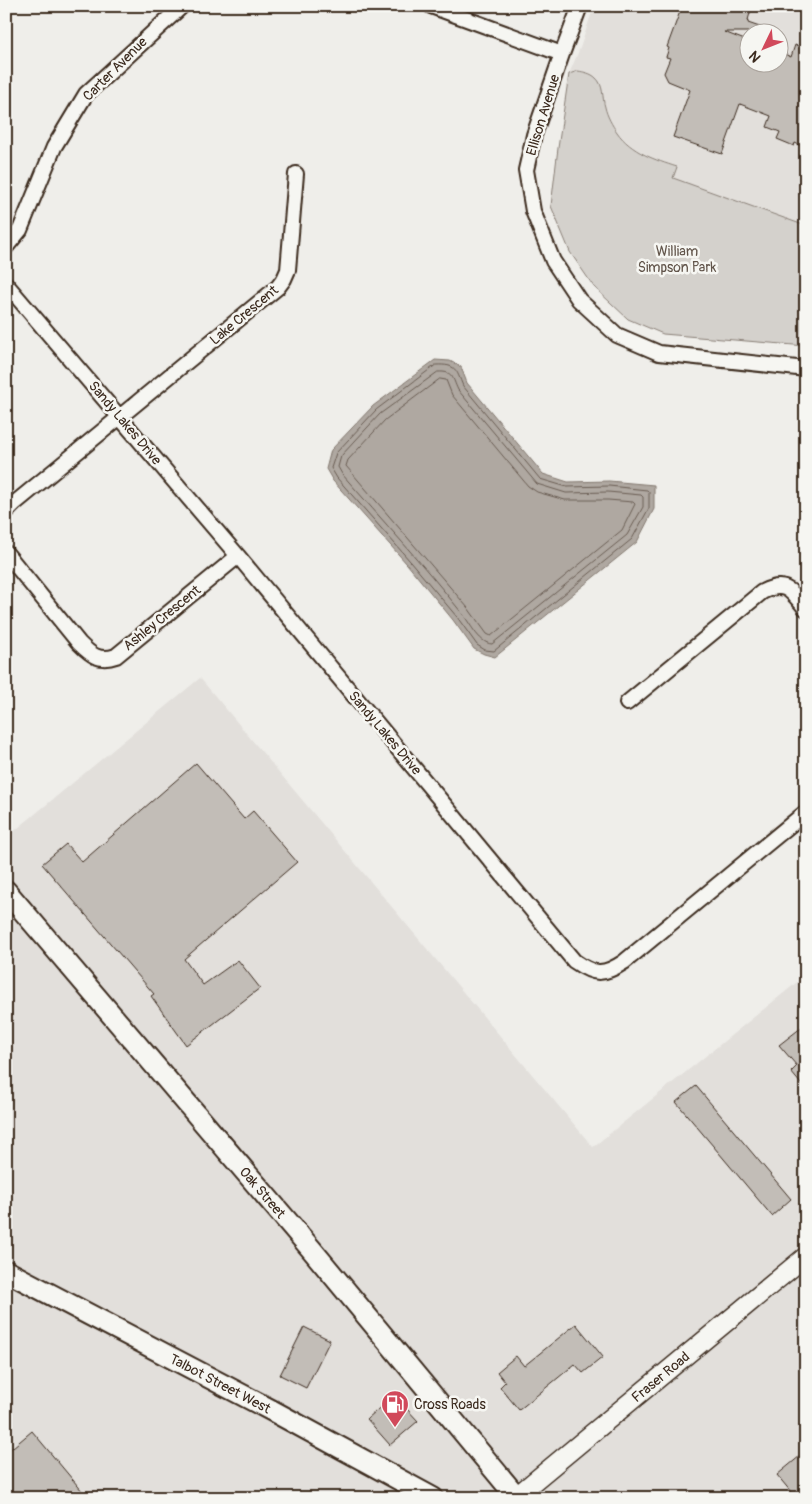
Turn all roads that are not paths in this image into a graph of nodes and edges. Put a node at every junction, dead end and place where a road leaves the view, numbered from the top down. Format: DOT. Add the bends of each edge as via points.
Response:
graph roads {
  1 [pos="182,6"];
  2 [pos="432,6"];
  3 [pos="580,6"];
  4 [pos="562,54"];
  5 [pos="296,174"];
  6 [pos="6,247"];
  7 [pos="6,284"];
  8 [pos="806,369"];
  9 [pos="120,417"];
  10 [pos="6,512"];
  11 [pos="6,553"];
  12 [pos="238,556"];
  13 [pos="806,609"];
  14 [pos="627,702"];
  15 [pos="806,812"];
  16 [pos="6,891"];
  17 [pos="806,1256"];
  18 [pos="6,1272"];
  19 [pos="515,1497"];
  20 [pos="433,1498"];
  1 -- 6 [label="street, Carter Avenue" via="86,94 54,147 20,230"];
  2 -- 4 [label="street"];
  3 -- 4 [label="street, Ellison Avenue"];
  4 -- 8 [label="street, Ellison Avenue" via="534,135 526,170 539,228 553,261 579,300 617,335 659,353"];
  5 -- 9 [label="street, Lake Crescent" via="289,258 284,279 272,293"];
  7 -- 9 [label="street, Sandy Lakes Drive"];
  9 -- 10 [label="street"];
  9 -- 12 [label="street, Sandy Lakes Drive"];
  11 -- 12 [label="street, Ashley Crescent" via="79,643 89,653 108,659 116,656"];
  12 -- 15 [label="street, Sandy Lakes Drive" via="574,961 587,970 602,972 624,962"];
  13 -- 14 [label="street" via="784,587 762,592"];
  16 -- 19 [label="main road, Oak Street" via="318,1257"];
  17 -- 19 [label="street, Fraser Road"];
  18 -- 20 [label="main road, Talbot Street West"];
}
